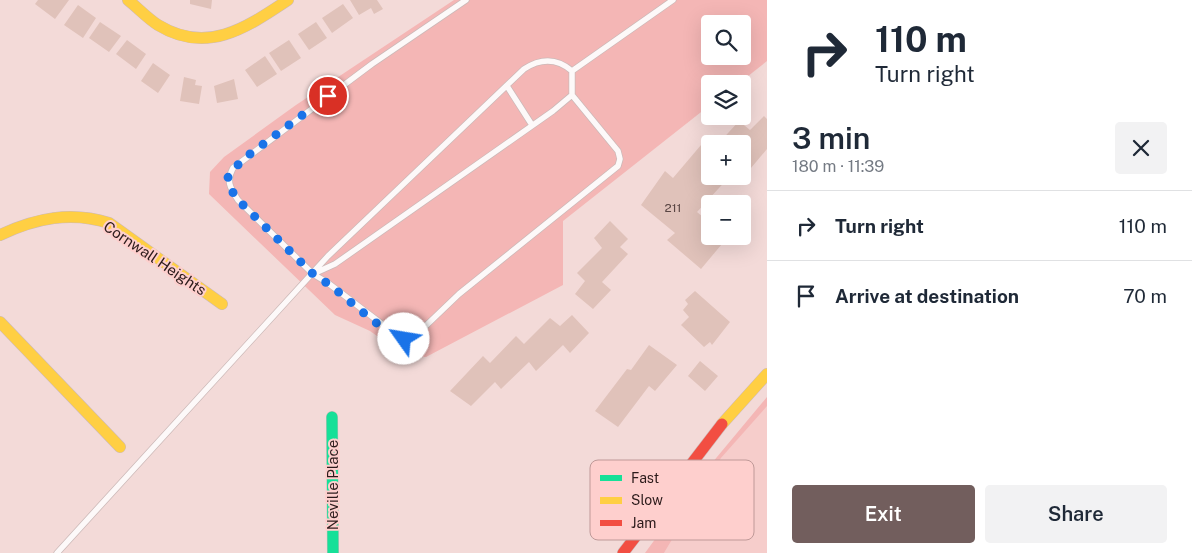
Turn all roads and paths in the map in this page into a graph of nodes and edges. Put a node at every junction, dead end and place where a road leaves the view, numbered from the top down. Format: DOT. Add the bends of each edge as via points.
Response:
graph roads {
  1 [pos="128,0"];
  2 [pos="288,0"];
  3 [pos="466,0"];
  4 [pos="673,0"];
  5 [pos="666,2"];
  6 [pos="572,72"];
  7 [pos="507,86"];
  8 [pos="572,95"];
  9 [pos="532,125"];
  10 [pos="0,235"];
  11 [pos="313,274"];
  12 [pos="222,304"];
  13 [pos="0,322"];
  14 [pos="767,374"];
  15 [pos="332,417"];
  16 [pos="120,447"];
  17 [pos="693,460"];
  18 [pos="632,540"];
  19 [pos="623,552"];
  20 [pos="57,553"];
  21 [pos="333,553"];
  1 -- 2 [label="street" via="168,31 206,39 231,35"];
  3 -- 11 [label="lane" via="372,64 242,160 228,177 230,188 238,200"];
  4 -- 5 [label="lane"];
  5 -- 6 [label="lane"];
  6 -- 7 [label="lane" via="565,65 544,60 524,68"];
  6 -- 8 [label="lane"];
  7 -- 9 [label="lane"];
  7 -- 11 [label="lane"];
  8 -- 9 [label="lane"];
  8 -- 11 [label="lane" via="618,151 618,166 459,294 413,338 399,337"];
  9 -- 11 [label="lane" via="335,264"];
  10 -- 12 [label="street, Cornwall Heights" via="49,218 96,218 109,223"];
  11 -- 20 [label="lane"];
  13 -- 16 [label="street"];
  14 -- 17 [label="street"];
  15 -- 21 [label="street, Neville Place"];
  18 -- 19 [label="street"];
}
